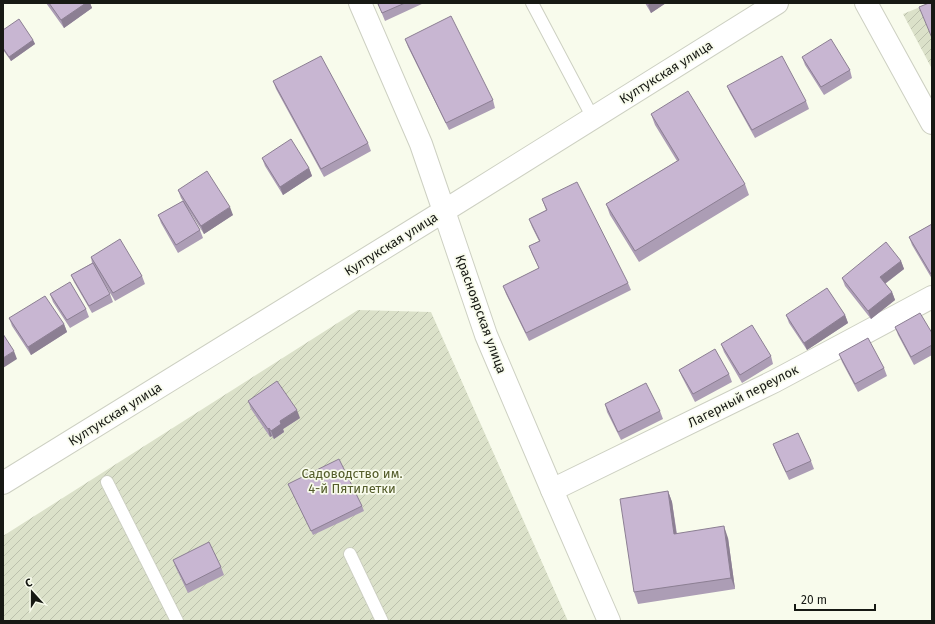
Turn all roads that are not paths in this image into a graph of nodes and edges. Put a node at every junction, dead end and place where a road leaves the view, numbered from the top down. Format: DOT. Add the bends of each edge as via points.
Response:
graph roads {
  1 [pos="360,3"];
  2 [pos="532,3"];
  3 [pos="777,3"];
  4 [pos="866,3"];
  5 [pos="593,118"];
  6 [pos="932,123"];
  7 [pos="444,211"];
  8 [pos="932,297"];
  9 [pos="106,482"];
  10 [pos="3,483"];
  11 [pos="552,490"];
  12 [pos="350,554"];
  13 [pos="177,621"];
  14 [pos="382,621"];
  15 [pos="609,621"];
  1 -- 7 [label="street, Красноярская улица" via="421,144"];
  2 -- 5 [label="lane"];
  3 -- 5 [label="street, Култукская улица"];
  4 -- 6 [label="street"];
  5 -- 7 [label="street, Култукская улица"];
  7 -- 10 [label="street, Култукская улица"];
  7 -- 11 [label="street, Красноярская улица" via="486,335"];
  8 -- 11 [label="street, Лагерный переулок" via="775,381"];
  9 -- 13 [label="lane"];
  11 -- 15 [label="street, Красноярская улица"];
  12 -- 14 [label="lane"];
}
